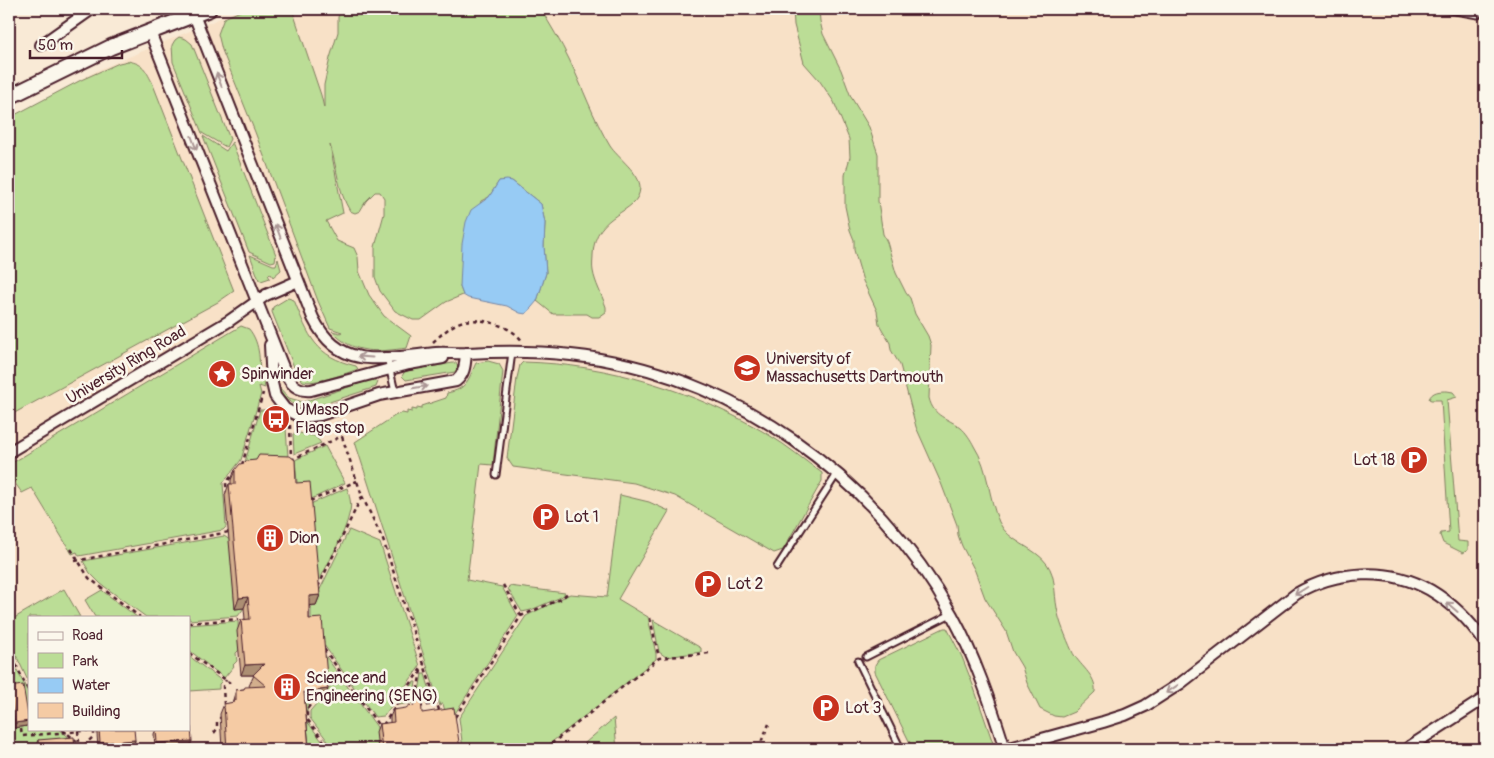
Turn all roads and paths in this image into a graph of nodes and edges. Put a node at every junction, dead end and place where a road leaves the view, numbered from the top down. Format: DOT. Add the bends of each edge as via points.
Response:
graph roads {
  1 [pos="92,9"];
  2 [pos="209,9"];
  3 [pos="1444,9"];
  4 [pos="1481,9"];
  5 [pos="194,15"];
  6 [pos="150,32"];
  7 [pos="42,45"];
  8 [pos="9,97"];
  9 [pos="298,281"];
  10 [pos="256,301"];
  11 [pos="268,331"];
  12 [pos="512,351"];
  13 [pos="529,351"];
  14 [pos="466,353"];
  15 [pos="417,355"];
  16 [pos="387,356"];
  17 [pos="390,369"];
  18 [pos="395,392"];
  19 [pos="263,393"];
  20 [pos="337,422"];
  21 [pos="290,425"];
  22 [pos="342,436"];
  23 [pos="9,452"];
  24 [pos="283,460"];
  25 [pos="292,460"];
  26 [pos="250,464"];
  27 [pos="242,465"];
  28 [pos="293,468"];
  29 [pos="496,474"];
  30 [pos="837,474"];
  31 [pos="357,480"];
  32 [pos="362,496"];
  33 [pos="227,502"];
  34 [pos="307,503"];
  35 [pos="229,522"];
  36 [pos="71,549"];
  37 [pos="77,560"];
  38 [pos="778,567"];
  39 [pos="503,584"];
  40 [pos="316,589"];
  41 [pos="569,592"];
  42 [pos="951,614"];
  43 [pos="139,616"];
  44 [pos="521,616"];
  45 [pos="238,618"];
  46 [pos="650,618"];
  47 [pos="190,623"];
  48 [pos="1485,643"];
  49 [pos="320,644"];
  50 [pos="9,650"];
  51 [pos="709,653"];
  52 [pos="190,654"];
  53 [pos="866,657"];
  54 [pos="659,658"];
  55 [pos="858,660"];
  56 [pos="424,664"];
  57 [pos="421,668"];
  58 [pos="339,671"];
  59 [pos="226,680"];
  60 [pos="230,683"];
  61 [pos="326,686"];
  62 [pos="28,690"];
  63 [pos="320,694"];
  64 [pos="1485,698"];
  65 [pos="437,703"];
  66 [pos="400,709"];
  67 [pos="393,710"];
  68 [pos="447,714"];
  69 [pos="769,724"];
  70 [pos="456,725"];
  71 [pos="21,729"];
  72 [pos="63,730"];
  73 [pos="78,730"];
  74 [pos="66,732"];
  75 [pos="214,733"];
  76 [pos="79,742"];
  77 [pos="81,748"];
  78 [pos="1409,748"];
  79 [pos="86,749"];
  80 [pos="330,749"];
  81 [pos="545,749"];
  82 [pos="758,749"];
  83 [pos="901,749"];
  84 [pos="1006,749"];
  1 -- 7 [label="street"];
  2 -- 5 [label="main road"];
  3 -- 4 [label="lane" via="1478,15"];
  5 -- 6 [label="main road"];
  9 -- 5 [label="street, one-way"];
  6 -- 8 [label="main road"];
  6 -- 10 [label="street, one-way"];
  9 -- 10 [label="street, University Ring Road"];
  16 -- 9 [label="street, one-way" via="358,357 333,346 316,325"];
  10 -- 11 [label="street"];
  10 -- 23 [label="street, University Ring Road" via="229,321"];
  11 -- 17 [label="street" via="288,379 300,390"];
  11 -- 18 [label="street" via="273,390 281,405 295,415 320,415"];
  12 -- 13 [label="street"];
  12 -- 14 [label="street"];
  12 -- 29 [label="lane"];
  13 -- 15 [label="path" via="510,329 466,320 456,324"];
  13 -- 30 [label="street" via="613,361 692,385 776,428"];
  14 -- 15 [label="street"];
  14 -- 17 [label="street"];
  18 -- 14 [label="street, one-way" via="456,381 464,370"];
  15 -- 16 [label="street"];
  16 -- 17 [label="lane"];
  17 -- 18 [label="lane"];
  19 -- 27 [label="path"];
  20 -- 22 [label="path"];
  21 -- 25 [label="path"];
  22 -- 25 [label="path"];
  22 -- 31 [label="path"];
  24 -- 25 [label="path"];
  25 -- 28 [label="path"];
  26 -- 27 [label="path"];
  27 -- 33 [label="path" via="226,483"];
  30 -- 38 [label="lane"];
  30 -- 42 [label="street" via="902,541"];
  31 -- 32 [label="path"];
  31 -- 34 [label="path"];
  32 -- 40 [label="path"];
  32 -- 56 [label="path" via="383,540"];
  35 -- 37 [label="path" via="229,532"];
  36 -- 37 [label="path"];
  37 -- 43 [label="path" via="89,578"];
  39 -- 44 [label="path"];
  41 -- 44 [label="path" via="561,599"];
  42 -- 53 [label="lane"];
  42 -- 84 [label="street" via="978,671"];
  44 -- 70 [label="path" via="455,717"];
  45 -- 47 [label="path"];
  46 -- 54 [label="path"];
  48 -- 84 [label="street, one-way" via="1453,606 1430,590 1390,576 1338,576 1296,594 1181,683 1145,706 1103,722"];
  49 -- 58 [label="path"];
  50 -- 62 [label="path"];
  51 -- 54 [label="path"];
  52 -- 59 [label="path"];
  54 -- 81 [label="path"];
  55 -- 83 [label="lane"];
  56 -- 57 [label="path"];
  56 -- 65 [label="path"];
  57 -- 65 [label="path" via="414,708"];
  57 -- 67 [label="path"];
  58 -- 61 [label="path"];
  58 -- 67 [label="path" via="381,728"];
  59 -- 60 [label="path"];
  59 -- 75 [label="path" via="223,686 225,713 218,720 218,729"];
  63 -- 80 [label="path" via="307,709 307,719"];
  64 -- 78 [label="street"];
  65 -- 68 [label="path" via="439,710"];
  66 -- 67 [label="path"];
  69 -- 82 [label="path"];
  71 -- 74 [label="path" via="22,736"];
  72 -- 74 [label="path"];
  73 -- 74 [label="path"];
  73 -- 76 [label="path"];
  73 -- 77 [label="path" via="94,730 94,736"];
  74 -- 76 [label="path"];
  76 -- 77 [label="path"];
  77 -- 79 [label="path"];
}
